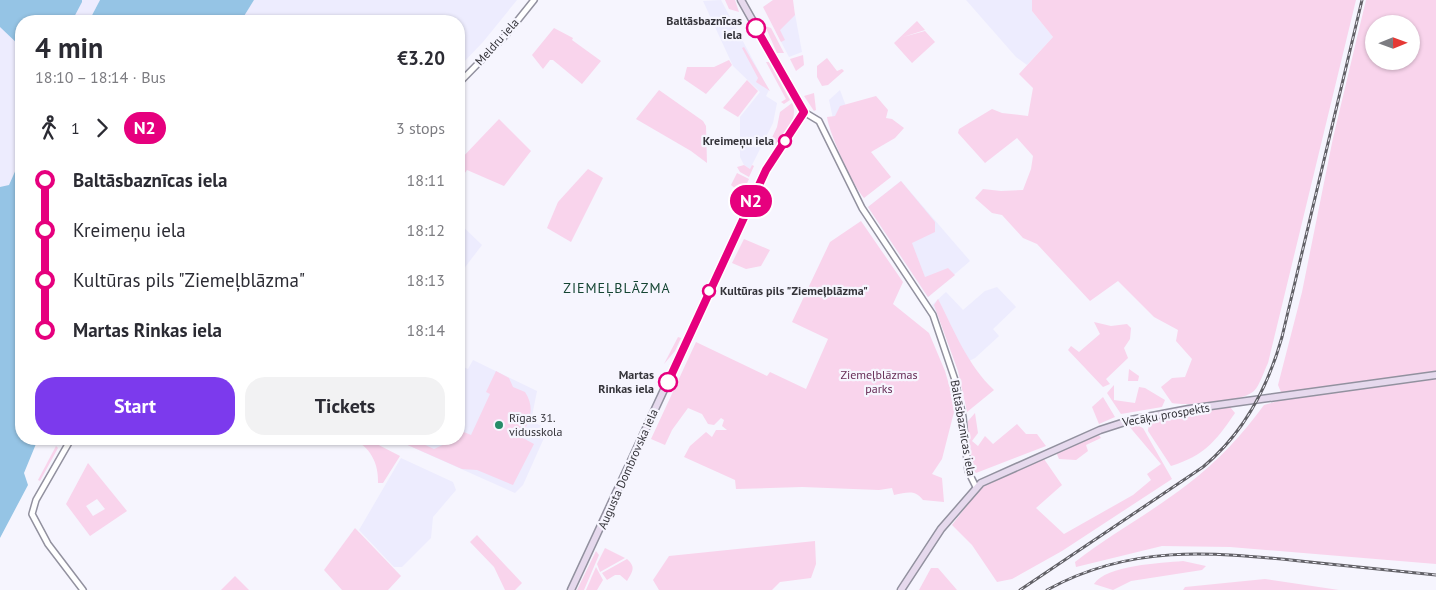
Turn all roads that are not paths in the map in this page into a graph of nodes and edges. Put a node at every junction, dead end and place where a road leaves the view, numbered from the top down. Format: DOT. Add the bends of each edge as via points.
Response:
graph roads {
  1 [pos="534,0"];
  2 [pos="741,0"];
  3 [pos="465,78"];
  4 [pos="804,112"];
  5 [pos="1436,375"];
  6 [pos="68,445"];
  7 [pos="976,487"];
  8 [pos="83,590"];
  9 [pos="572,590"];
  10 [pos="901,590"];
  1 -- 3 [label="street, Meldru iela"];
  2 -- 4 [label="main road"];
  4 -- 7 [label="street, Baltāsbaznīcas iela" via="820,121 862,208 933,315 955,380 963,417 968,471"];
  4 -- 9 [label="main road, Augusta Dombrovska iela" via="766,170 685,339"];
  5 -- 7 [label="main road, Vecāķu prospekts" via="1131,420 1044,453"];
  6 -- 8 [label="street" via="36,500 32,514 48,544"];
  7 -- 10 [label="main road, Vecāķu prospekts" via="929,545"];
}
